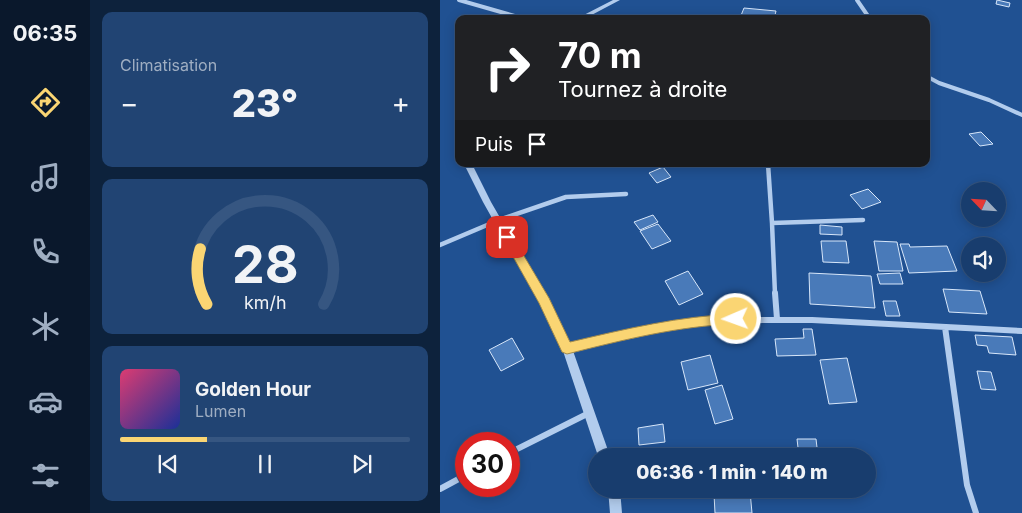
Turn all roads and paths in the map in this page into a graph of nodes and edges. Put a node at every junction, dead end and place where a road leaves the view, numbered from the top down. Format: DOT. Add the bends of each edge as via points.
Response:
graph roads {
  1 [pos="459,0"];
  2 [pos="617,0"];
  3 [pos="858,0"];
  4 [pos="510,15"];
  5 [pos="587,15"];
  6 [pos="867,15"];
  7 [pos="930,78"];
  8 [pos="1022,115"];
  9 [pos="470,167"];
  10 [pos="768,167"];
  11 [pos="626,194"];
  12 [pos="499,220"];
  13 [pos="863,220"];
  14 [pos="772,223"];
  15 [pos="440,244"];
  16 [pos="778,319"];
  17 [pos="945,327"];
  18 [pos="1022,330"];
  19 [pos="567,348"];
  20 [pos="589,412"];
  21 [pos="520,447"];
  22 [pos="601,448"];
  23 [pos="455,481"];
  24 [pos="440,489"];
  25 [pos="615,498"];
  26 [pos="616,513"];
  27 [pos="976,513"];
  1 -- 4 [label="street"];
  2 -- 5 [label="street"];
  3 -- 6 [label="street"];
  7 -- 8 [label="street"];
  9 -- 12 [label="street"];
  10 -- 14 [label="street"];
  11 -- 12 [label="street" via="566,197"];
  12 -- 15 [label="street"];
  12 -- 19 [label="street"];
  13 -- 14 [label="street"];
  14 -- 16 [label="street"];
  16 -- 17 [label="street"];
  16 -- 19 [label="street" via="708,320"];
  17 -- 18 [label="street"];
  17 -- 27 [label="street" via="967,485"];
  19 -- 20 [label="street"];
  20 -- 21 [label="street"];
  20 -- 22 [label="street"];
  23 -- 24 [label="street"];
  25 -- 26 [label="street"];
}
